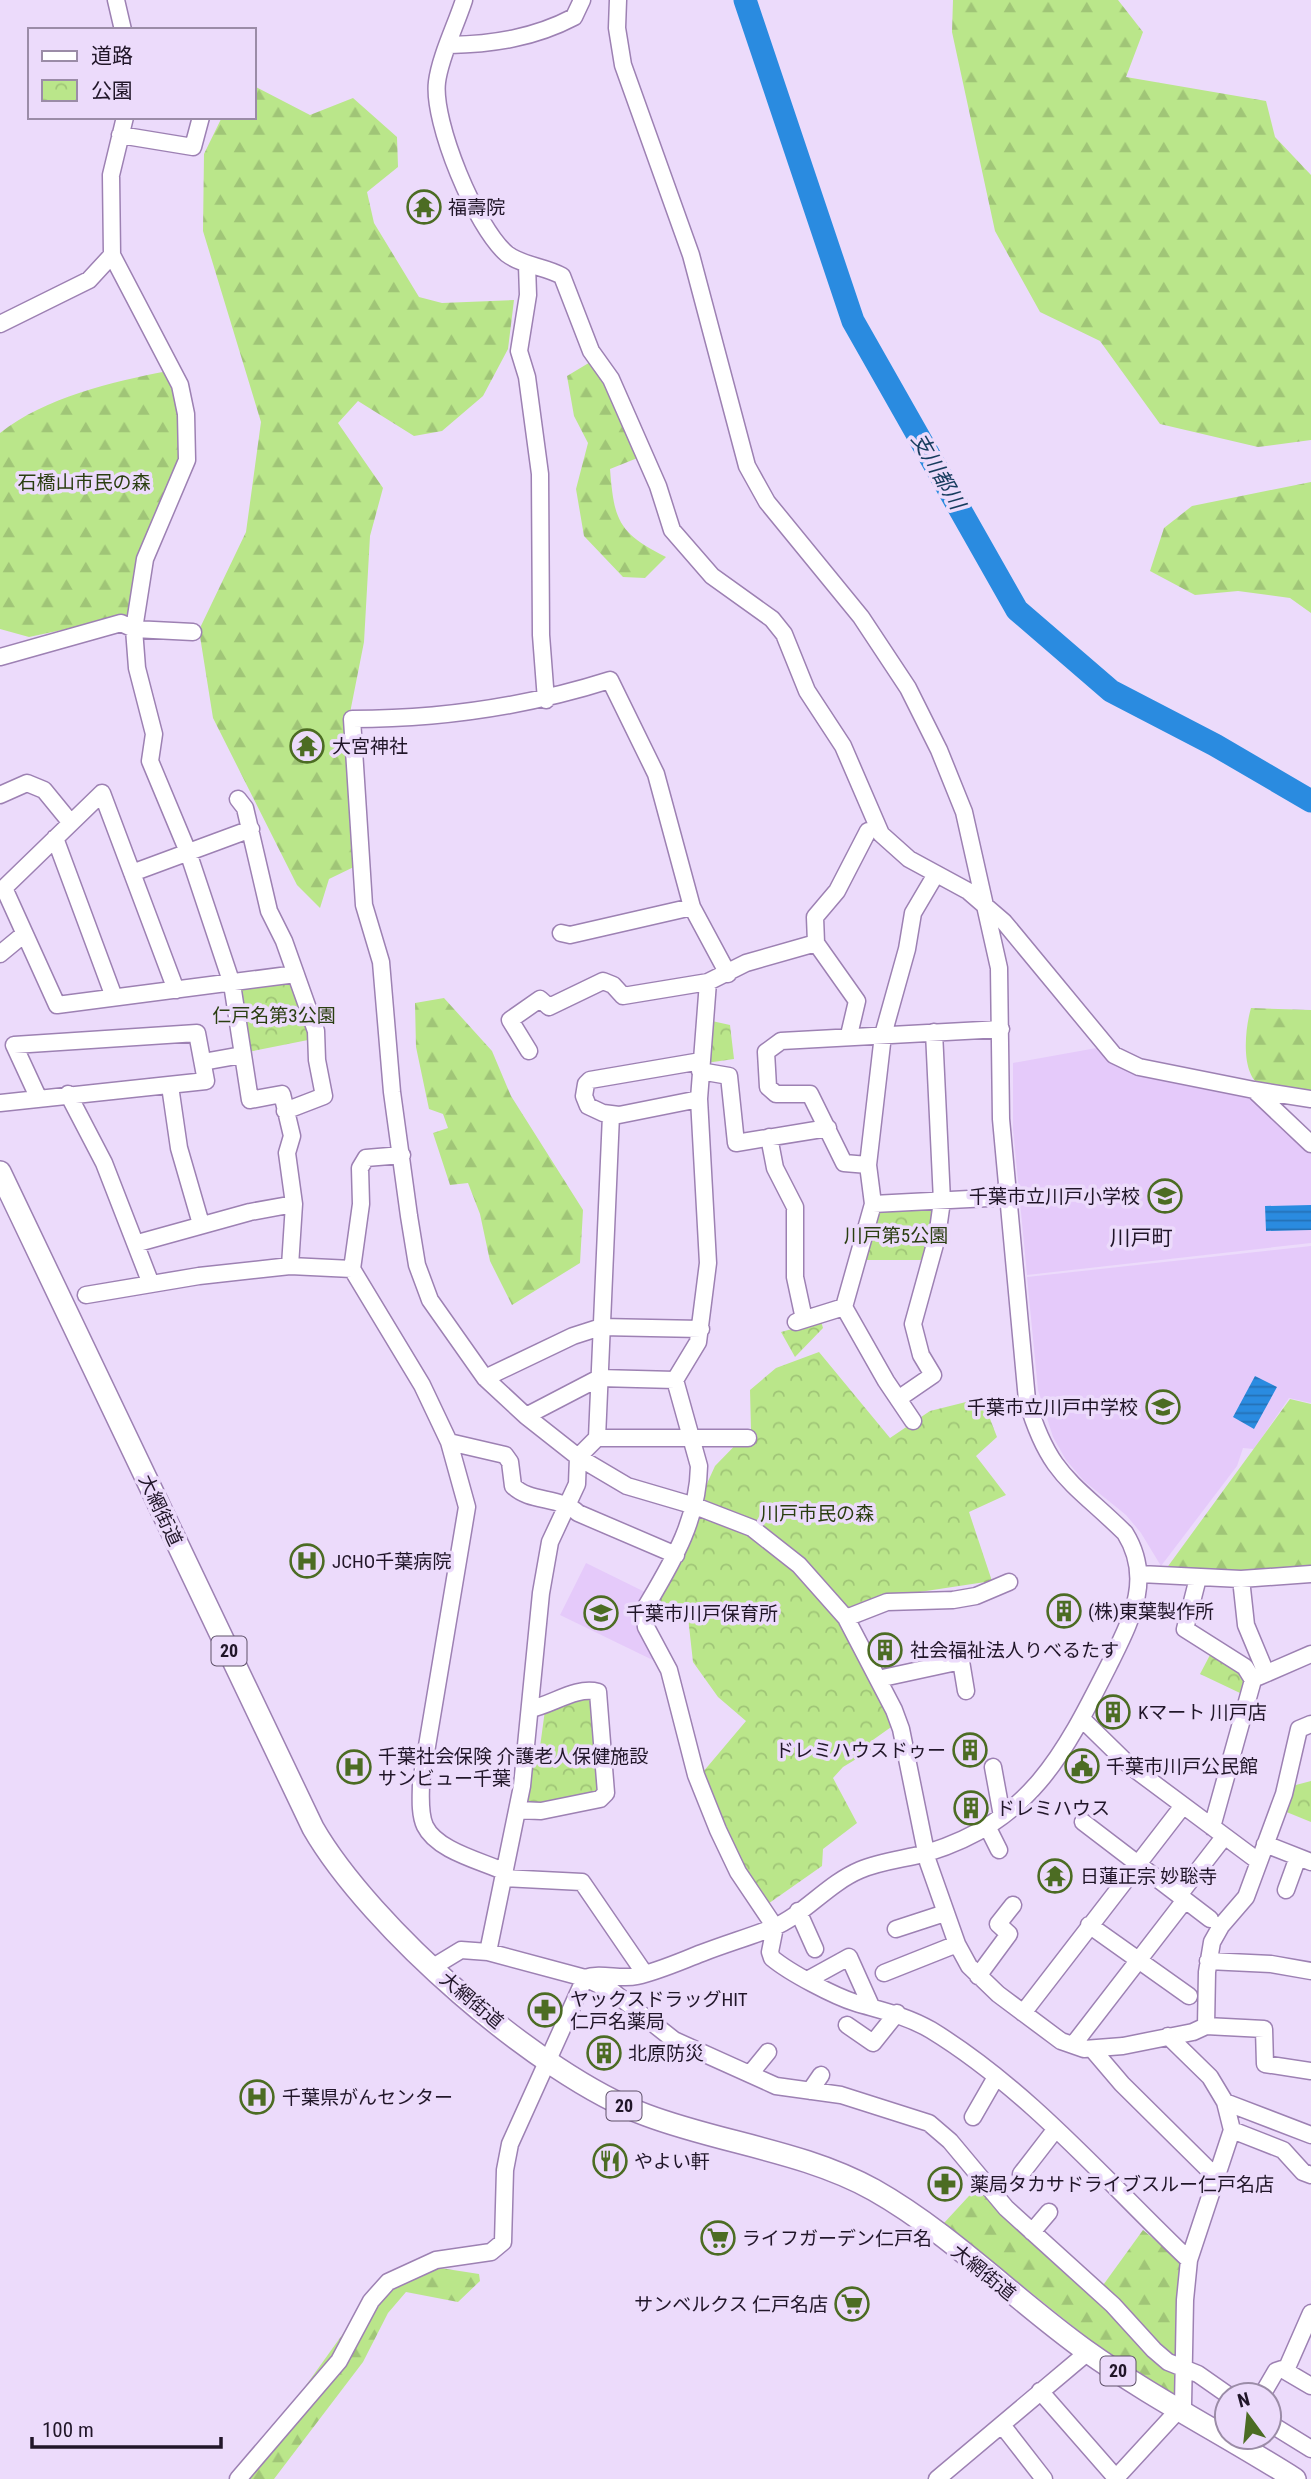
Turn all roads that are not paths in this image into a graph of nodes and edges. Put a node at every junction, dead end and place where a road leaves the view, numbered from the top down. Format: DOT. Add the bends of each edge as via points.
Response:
graph roads {
  1 [pos="116,0"];
  2 [pos="464,0"];
  3 [pos="582,0"];
  4 [pos="618,0"];
  5 [pos="123,28"];
  6 [pos="450,45"];
  7 [pos="124,119"];
  8 [pos="200,119"];
  9 [pos="120,135"];
  10 [pos="111,255"];
  11 [pos="527,265"];
  12 [pos="0,324"];
  13 [pos="134,629"];
  14 [pos="193,632"];
  15 [pos="0,657"];
  16 [pos="546,700"];
  17 [pos="0,795"];
  18 [pos="237,799"];
  19 [pos="71,823"];
  20 [pos="251,829"];
  21 [pos="868,831"];
  22 [pos="55,838"];
  23 [pos="188,852"];
  24 [pos="132,873"];
  25 [pos="936,874"];
  26 [pos="985,905"];
  27 [pos="692,907"];
  28 [pos="561,933"];
  29 [pos="23,935"];
  30 [pos="817,943"];
  31 [pos="0,954"];
  32 [pos="296,974"];
  33 [pos="728,974"];
  34 [pos="708,982"];
  35 [pos="232,984"];
  36 [pos="176,990"];
  37 [pos="114,997"];
  38 [pos="1001,1029"];
  39 [pos="934,1032"];
  40 [pos="849,1035"];
  41 [pos="883,1035"];
  42 [pos="529,1051"];
  43 [pos="242,1055"];
  44 [pos="203,1062"];
  45 [pos="701,1066"];
  46 [pos="170,1086"];
  47 [pos="1254,1090"];
  48 [pos="68,1094"];
  49 [pos="38,1097"];
  50 [pos="699,1099"];
  51 [pos="1311,1099"];
  52 [pos="0,1103"];
  53 [pos="285,1111"];
  54 [pos="611,1115"];
  55 [pos="828,1128"];
  56 [pos="769,1137"];
  57 [pos="1311,1144"];
  58 [pos="402,1154"];
  59 [pos="868,1165"];
  60 [pos="0,1172"];
  61 [pos="1007,1197"];
  62 [pos="942,1201"];
  63 [pos="294,1204"];
  64 [pos="873,1204"];
  65 [pos="201,1224"];
  66 [pos="138,1243"];
  67 [pos="290,1266"];
  68 [pos="352,1269"];
  69 [pos="151,1284"];
  70 [pos="86,1295"];
  71 [pos="844,1307"];
  72 [pos="601,1327"];
  73 [pos="701,1329"];
  74 [pos="485,1378"];
  75 [pos="599,1378"];
  76 [pos="675,1380"];
  77 [pos="898,1399"];
  78 [pos="526,1416"];
  79 [pos="914,1422"];
  80 [pos="597,1438"];
  81 [pos="748,1438"];
  82 [pos="691,1440"];
  83 [pos="449,1442"];
  84 [pos="578,1457"];
  85 [pos="568,1503"];
  86 [pos="695,1506"];
  87 [pos="676,1555"];
  88 [pos="1140,1574"];
  89 [pos="1311,1574"];
  90 [pos="1198,1578"];
  91 [pos="1241,1579"];
  92 [pos="1009,1582"];
  93 [pos="846,1618"];
  94 [pos="1311,1654"];
  95 [pos="1260,1676"];
  96 [pos="878,1679"];
  97 [pos="966,1691"];
  98 [pos="530,1709"];
  99 [pos="1082,1719"];
  100 [pos="1311,1724"];
  101 [pos="993,1767"];
  102 [pos="1182,1807"];
  103 [pos="518,1810"];
  104 [pos="1002,1816"];
  105 [pos="1083,1822"];
  106 [pos="987,1826"];
  107 [pos="1218,1832"];
  108 [pos="1265,1844"];
  109 [pos="999,1850"];
  110 [pos="927,1853"];
  111 [pos="1304,1860"];
  112 [pos="1258,1861"];
  113 [pos="1138,1863"];
  114 [pos="505,1875"];
  115 [pos="1286,1890"];
  116 [pos="1182,1897"];
  117 [pos="1013,1905"];
  118 [pos="798,1911"];
  119 [pos="945,1913"];
  120 [pos="1210,1919"];
  121 [pos="1089,1925"];
  122 [pos="775,1927"];
  123 [pos="897,1929"];
  124 [pos="957,1944"];
  125 [pos="815,1948"];
  126 [pos="488,1952"];
  127 [pos="1139,1961"];
  128 [pos="1208,1961"];
  129 [pos="433,1967"];
  130 [pos="1311,1970"];
  131 [pos="884,1973"];
  132 [pos="645,1974"];
  133 [pos="978,1976"];
  134 [pos="584,1978"];
  135 [pos="809,1979"];
  136 [pos="1189,1996"];
  137 [pos="871,2006"];
  138 [pos="897,2013"];
  139 [pos="1023,2013"];
  140 [pos="847,2025"];
  141 [pos="1206,2026"];
  142 [pos="1168,2036"];
  143 [pos="1073,2045"];
  144 [pos="1093,2050"];
  145 [pos="768,2052"];
  146 [pos="549,2061"];
  147 [pos="1311,2071"];
  148 [pos="750,2074"];
  149 [pos="821,2075"];
  150 [pos="996,2077"];
  151 [pos="810,2091"];
  152 [pos="1225,2102"];
  153 [pos="973,2117"];
  154 [pos="1055,2130"];
  155 [pos="1232,2130"];
  156 [pos="1311,2135"];
  157 [pos="1021,2174"];
  158 [pos="1311,2175"];
  159 [pos="1216,2177"];
  160 [pos="1049,2212"];
  161 [pos="1032,2232"];
  162 [pos="1189,2260"];
  163 [pos="1311,2313"];
  164 [pos="1087,2352"];
  165 [pos="1186,2371"];
  166 [pos="1286,2371"];
  167 [pos="1270,2381"];
  168 [pos="1213,2384"];
  169 [pos="1311,2386"];
  170 [pos="1040,2391"];
  171 [pos="1181,2411"];
  172 [pos="1002,2425"];
  173 [pos="1283,2432"];
  174 [pos="1311,2449"];
  175 [pos="238,2479"];
  176 [pos="937,2479"];
  177 [pos="1044,2479"];
  178 [pos="1116,2479"];
  179 [pos="1295,2479"];
  1 -- 5 [label="street"];
  2 -- 6 [label="street"];
  3 -- 6 [label="street" via="573,17 524,36 492,44"];
  4 -- 26 [label="street" via="623,65 691,255 747,466 767,502 861,617 908,688 964,813"];
  6 -- 11 [label="street" via="437,82 437,97 456,172 491,234 506,253"];
  7 -- 9 [label="street"];
  8 -- 9 [label="street" via="193,147"];
  9 -- 10 [label="street" via="111,174"];
  10 -- 12 [label="street" via="89,280"];
  10 -- 13 [label="street" via="180,384 186,414 187,460 145,559"];
  11 -- 16 [label="street" via="528,295 519,351 527,377 540,474"];
  11 -- 25 [label="street" via="562,276 591,351 611,379 680,542 712,576 772,619 784,634 807,691 842,746 881,834 909,859"];
  13 -- 14 [label="street"];
  13 -- 15 [label="street" via="121,623"];
  13 -- 23 [label="street" via="137,668 154,734 150,761"];
  16 -- 27 [label="street" via="610,680 656,774"];
  16 -- 58 [label="street" via="426,718 352,719 364,905 381,962"];
  17 -- 19 [label="street" via="27,783 44,790"];
  18 -- 20 [label="street"];
  19 -- 22 [label="street"];
  19 -- 24 [label="street" via="102,793"];
  20 -- 23 [label="street"];
  20 -- 32 [label="street" via="269,911"];
  21 -- 30 [label="street" via="837,891 815,917"];
  22 -- 29 [label="street" via="4,888"];
  22 -- 37 [label="street"];
  23 -- 24 [label="street"];
  23 -- 35 [label="street"];
  24 -- 36 [label="street"];
  25 -- 26 [label="street"];
  25 -- 41 [label="street" via="913,913"];
  26 -- 38 [label="street" via="999,968"];
  26 -- 47 [label="street" via="1040,962 1114,1055 1139,1067"];
  27 -- 28 [label="street" via="570,935"];
  27 -- 33 [label="street"];
  29 -- 31 [label="street"];
  29 -- 37 [label="street" via="57,1004"];
  30 -- 33 [label="street" via="746,963"];
  30 -- 40 [label="street" via="857,1001"];
  32 -- 35 [label="street"];
  32 -- 53 [label="street" via="316,1031 324,1096"];
  33 -- 34 [label="street"];
  34 -- 42 [label="street" via="622,996 603,981 549,1007 540,999 510,1020"];
  34 -- 45 [label="street"];
  35 -- 36 [label="street"];
  35 -- 43 [label="street"];
  36 -- 37 [label="street"];
  38 -- 39 [label="street"];
  38 -- 61 [label="street"];
  39 -- 41 [label="street"];
  39 -- 62 [label="street"];
  40 -- 41 [label="street"];
  40 -- 55 [label="street" via="781,1041 766,1052 768,1087 776,1094 810,1094"];
  41 -- 59 [label="street"];
  43 -- 44 [label="street"];
  43 -- 53 [label="street" via="250,1100 282,1094"];
  44 -- 46 [label="street" via="206,1081"];
  44 -- 49 [label="street" via="197,1032 14,1045"];
  45 -- 50 [label="street"];
  45 -- 54 [label="street" via="590,1080 584,1096 588,1107"];
  45 -- 56 [label="street" via="729,1076 736,1143"];
  46 -- 48 [label="street"];
  46 -- 65 [label="street" via="179,1148"];
  47 -- 51 [label="street"];
  47 -- 57 [label="street"];
  48 -- 49 [label="street"];
  48 -- 66 [label="street"];
  49 -- 52 [label="street"];
  50 -- 54 [label="street"];
  50 -- 73 [label="street" via="708,1263"];
  53 -- 63 [label="street" via="292,1136 287,1153"];
  54 -- 72 [label="street"];
  55 -- 56 [label="street"];
  55 -- 59 [label="street" via="844,1163"];
  56 -- 71 [label="street" via="775,1168 794,1207 799,1321"];
  58 -- 68 [label="street" via="366,1158 360,1168 361,1204"];
  58 -- 74 [label="street" via="417,1265 430,1300"];
  59 -- 64 [label="street"];
  60 -- 129 [label="main road, 大網街道 / 20" via="313,1828 345,1878"];
  61 -- 62 [label="street"];
  61 -- 88 [label="street" via="1023,1377 1038,1434 1063,1477 1125,1533 1136,1551"];
  62 -- 64 [label="street"];
  62 -- 77 [label="street" via="913,1324 921,1354 933,1375"];
  63 -- 65 [label="street"];
  63 -- 67 [label="street"];
  64 -- 71 [label="street"];
  65 -- 66 [label="street"];
  66 -- 69 [label="street"];
  67 -- 68 [label="street"];
  67 -- 69 [label="street"];
  68 -- 83 [label="street" via="422,1385"];
  69 -- 70 [label="street"];
  71 -- 77 [label="street"];
  72 -- 73 [label="street"];
  72 -- 74 [label="street"];
  72 -- 75 [label="street"];
  73 -- 76 [label="street"];
  74 -- 78 [label="street"];
  75 -- 76 [label="street"];
  75 -- 78 [label="street"];
  75 -- 80 [label="street"];
  76 -- 82 [label="street"];
  77 -- 79 [label="street"];
  78 -- 84 [label="street"];
  80 -- 82 [label="street"];
  80 -- 84 [label="street"];
  81 -- 82 [label="street"];
  82 -- 86 [label="street" via="699,1466"];
  83 -- 85 [label="street" via="505,1455 513,1486 520,1493"];
  83 -- 114 [label="street" via="467,1507 421,1782 421,1805 425,1826 437,1841"];
  84 -- 85 [label="street" via="577,1484"];
  84 -- 86 [label="street" via="627,1486"];
  85 -- 87 [label="street" via="579,1513"];
  85 -- 98 [label="street" via="550,1542"];
  86 -- 87 [label="street"];
  86 -- 93 [label="street" via="752,1528 778,1547"];
  87 -- 122 [label="street" via="644,1610 644,1620 669,1670 696,1775 718,1830 738,1872"];
  88 -- 90 [label="street"];
  88 -- 99 [label="street" via="1135,1606"];
  89 -- 91 [label="street"];
  90 -- 91 [label="street"];
  90 -- 95 [label="street" via="1185,1629"];
  91 -- 95 [label="street" via="1245,1625"];
  92 -- 93 [label="street" via="953,1600 887,1602"];
  93 -- 96 [label="street"];
  94 -- 95 [label="street"];
  95 -- 107 [label="street"];
  96 -- 97 [label="street" via="961,1661"];
  96 -- 110 [label="street" via="901,1729"];
  98 -- 103 [label="street"];
  98 -- 103 [label="street" via="563,1696 598,1692 606,1793 600,1800 541,1811"];
  99 -- 102 [label="street"];
  99 -- 104 [label="street" via="1044,1777"];
  100 -- 108 [label="street" via="1299,1729 1284,1794"];
  101 -- 104 [label="street"];
  102 -- 107 [label="street"];
  102 -- 113 [label="street"];
  103 -- 114 [label="street"];
  104 -- 106 [label="street"];
  105 -- 113 [label="street"];
  106 -- 109 [label="street"];
  106 -- 110 [label="street"];
  107 -- 112 [label="street"];
  107 -- 116 [label="street"];
  108 -- 111 [label="street"];
  108 -- 112 [label="street"];
  110 -- 118 [label="street" via="861,1870 833,1884"];
  110 -- 119 [label="street" via="946,1891"];
  111 -- 115 [label="street"];
  112 -- 128 [label="street" via="1247,1897 1221,1926"];
  113 -- 116 [label="street"];
  113 -- 121 [label="street"];
  114 -- 126 [label="street"];
  114 -- 132 [label="street" via="582,1882"];
  116 -- 120 [label="street"];
  116 -- 127 [label="street"];
  117 -- 133 [label="street" via="998,1924 1009,1934"];
  118 -- 122 [label="street"];
  118 -- 125 [label="street"];
  119 -- 123 [label="street"];
  119 -- 124 [label="street"];
  121 -- 127 [label="street"];
  121 -- 139 [label="street"];
  122 -- 132 [label="street"];
  122 -- 135 [label="street" via="772,1958"];
  124 -- 131 [label="street"];
  124 -- 133 [label="street"];
  126 -- 129 [label="street" via="461,1950"];
  126 -- 134 [label="street"];
  127 -- 136 [label="street"];
  127 -- 143 [label="street"];
  128 -- 130 [label="street"];
  128 -- 141 [label="street"];
  129 -- 146 [label="main road, 大網街道 / 20"];
  132 -- 134 [label="street"];
  133 -- 139 [label="street"];
  134 -- 146 [label="street"];
  134 -- 148 [label="street" via="612,1991 674,2040"];
  135 -- 137 [label="street" via="854,2003"];
  135 -- 137 [label="street" via="849,1957"];
  137 -- 138 [label="street"];
  138 -- 140 [label="street" via="873,2043"];
  138 -- 150 [label="street" via="930,2030"];
  139 -- 143 [label="street"];
  141 -- 142 [label="street"];
  141 -- 147 [label="street" via="1264,2029 1265,2064"];
  142 -- 144 [label="street"];
  142 -- 152 [label="street" via="1209,2077"];
  143 -- 144 [label="street"];
  144 -- 159 [label="street"];
  145 -- 148 [label="street"];
  146 -- 164 [label="main road, 大網街道 / 20" via="592,2090 645,2115 830,2170 874,2190"];
  146 -- 175 [label="street" via="510,2144 503,2242 491,2252 436,2260 388,2282 371,2301 340,2361"];
  148 -- 151 [label="street" via="776,2086"];
  149 -- 151 [label="street"];
  150 -- 153 [label="street"];
  150 -- 154 [label="street"];
  151 -- 161 [label="street" via="907,2107 950,2141"];
  152 -- 155 [label="street"];
  152 -- 156 [label="street"];
  154 -- 157 [label="street"];
  154 -- 162 [label="street"];
  155 -- 158 [label="street" via="1283,2150"];
  155 -- 159 [label="street"];
  159 -- 162 [label="street"];
  160 -- 161 [label="street"];
  161 -- 165 [label="street" via="1113,2305 1154,2350"];
  162 -- 165 [label="street"];
  163 -- 166 [label="street"];
  164 -- 170 [label="street"];
  164 -- 171 [label="main road, 大網街道 / 20"];
  165 -- 168 [label="street"];
  165 -- 171 [label="street"];
  166 -- 167 [label="street" via="1276,2371"];
  166 -- 169 [label="street"];
  170 -- 172 [label="street"];
  170 -- 178 [label="street"];
  171 -- 178 [label="street"];
  171 -- 179 [label="main road, 大網街道 / 20"];
  172 -- 176 [label="street"];
  172 -- 177 [label="street"];
  173 -- 174 [label="street"];
}
